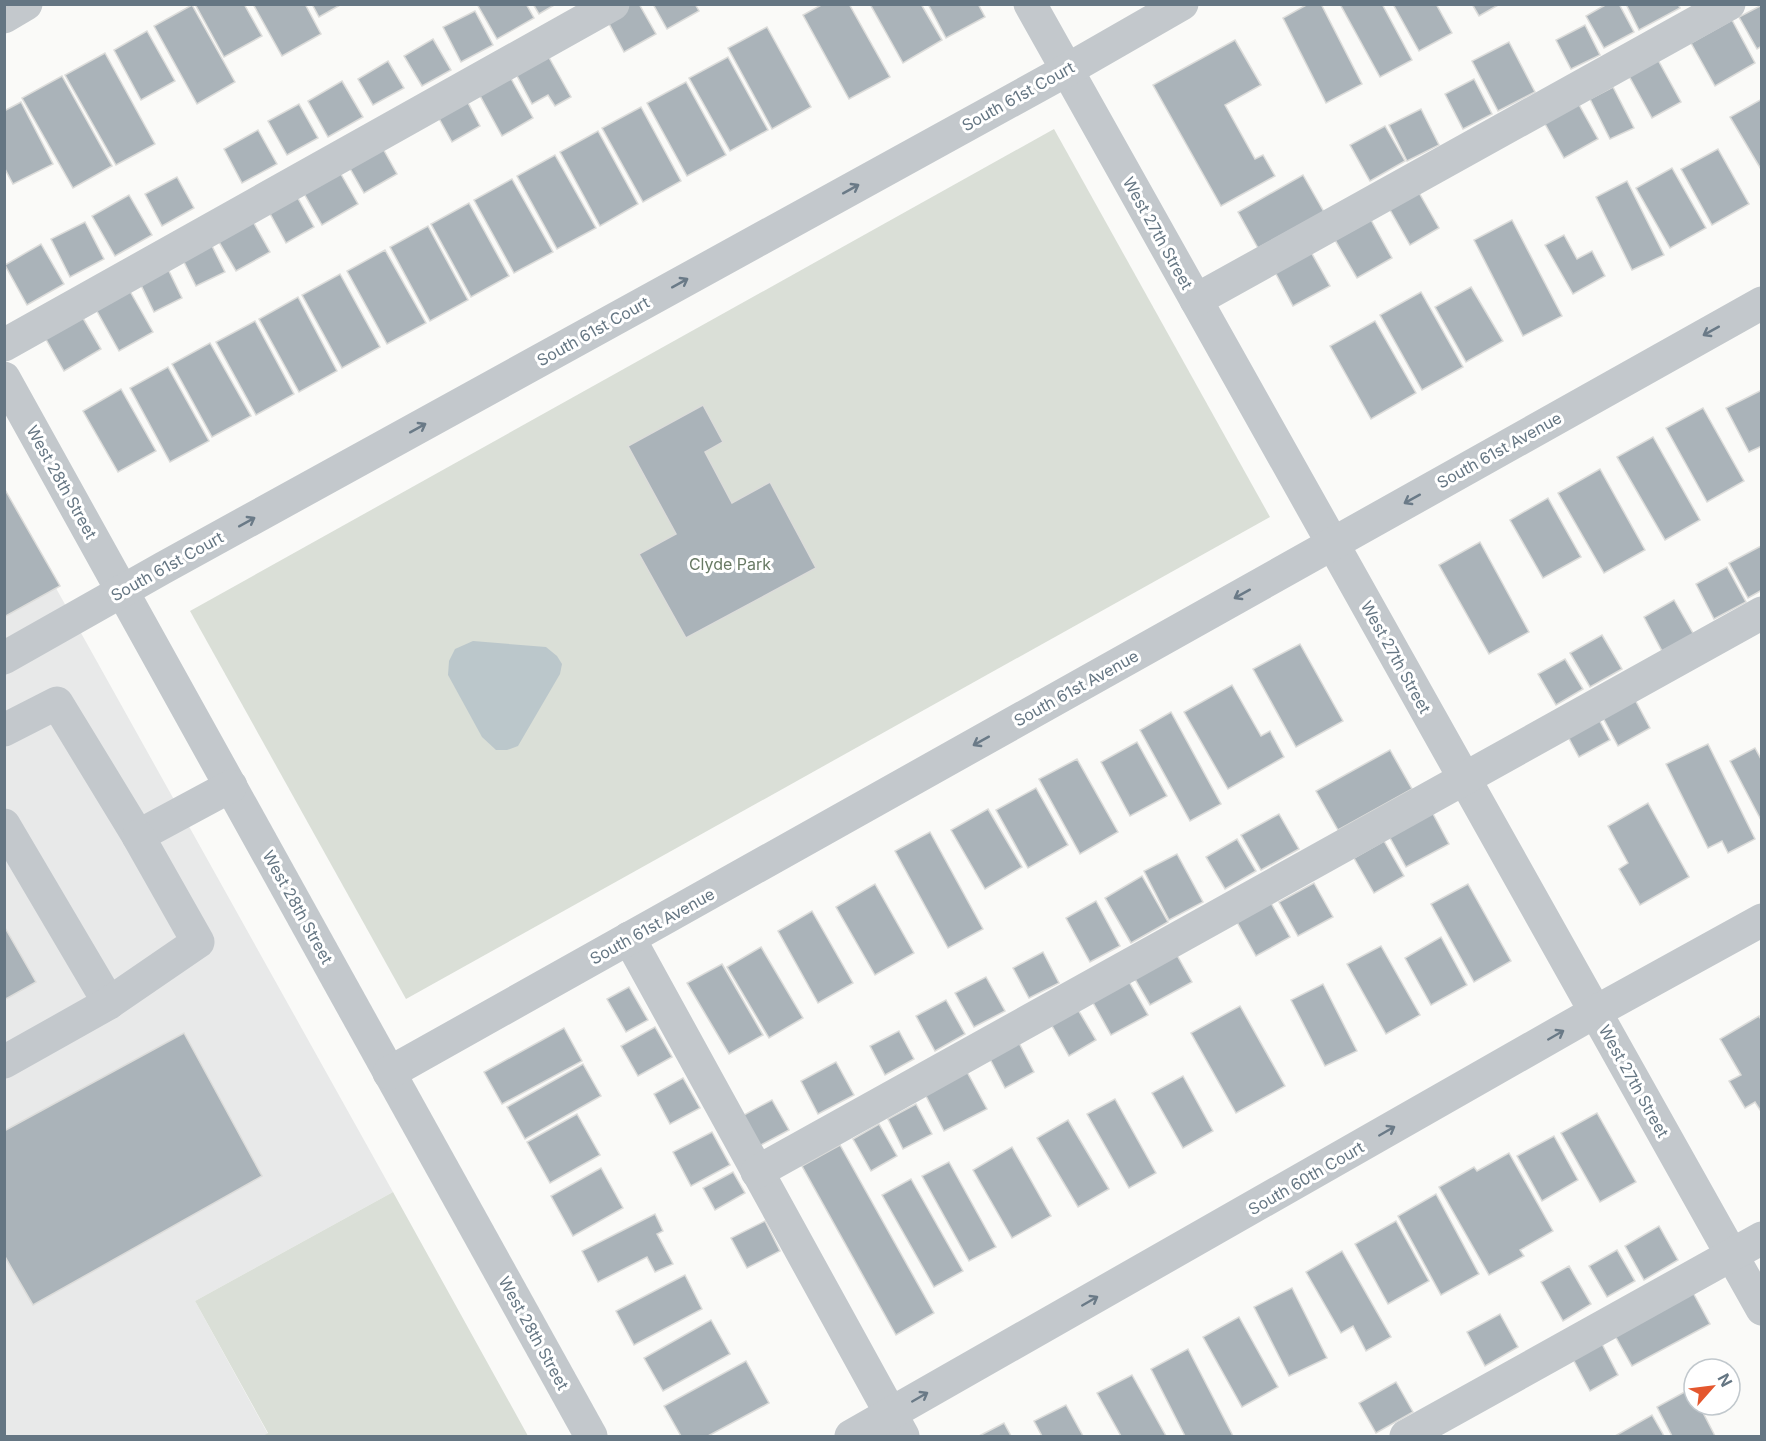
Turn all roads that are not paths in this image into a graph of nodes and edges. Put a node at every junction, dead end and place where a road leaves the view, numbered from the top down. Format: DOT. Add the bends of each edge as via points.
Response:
graph roads {
  1 [pos="26,4"];
  2 [pos="613,4"];
  3 [pos="1030,4"];
  4 [pos="1182,4"];
  5 [pos="1729,4"];
  6 [pos="4,17"];
  7 [pos="1067,70"];
  8 [pos="1196,300"];
  9 [pos="1761,303"];
  10 [pos="4,345"];
  11 [pos="4,378"];
  12 [pos="1333,544"];
  13 [pos="122,591"];
  14 [pos="1761,613"];
  15 [pos="4,658"];
  16 [pos="4,730"];
  17 [pos="1464,778"];
  18 [pos="231,786"];
  19 [pos="4,825"];
  20 [pos="138,836"];
  21 [pos="1761,920"];
  22 [pos="629,938"];
  23 [pos="109,1003"];
  24 [pos="1595,1012"];
  25 [pos="4,1062"];
  26 [pos="389,1073"];
  27 [pos="758,1172"];
  28 [pos="1761,1238"];
  29 [pos="1731,1255"];
  30 [pos="1761,1309"];
  31 [pos="897,1425"];
  32 [pos="591,1437"];
  33 [pos="851,1437"];
  34 [pos="1406,1437"];
  1 -- 6 [label="street"];
  2 -- 10 [label="street"];
  3 -- 7 [label="street, West 27th Street"];
  4 -- 7 [label="street, South 61st Court"];
  5 -- 8 [label="street"];
  7 -- 8 [label="street, West 27th Street"];
  13 -- 7 [label="street, South 61st Court, one-way"];
  8 -- 12 [label="street, West 27th Street"];
  9 -- 12 [label="street, South 61st Avenue, one-way"];
  11 -- 13 [label="street, West 28th Street"];
  12 -- 17 [label="street, West 27th Street"];
  12 -- 22 [label="street, South 61st Avenue, one-way"];
  13 -- 15 [label="street, South 61st Court"];
  13 -- 18 [label="street, West 28th Street"];
  14 -- 17 [label="street"];
  16 -- 20 [label="street" via="57,704"];
  17 -- 24 [label="street, West 27th Street"];
  17 -- 27 [label="street"];
  18 -- 20 [label="street"];
  18 -- 26 [label="street, West 28th Street"];
  19 -- 23 [label="street"];
  20 -- 23 [label="street" via="198,942"];
  21 -- 24 [label="street, South 60th Court"];
  22 -- 26 [label="street, South 61st Avenue"];
  22 -- 27 [label="street"];
  23 -- 25 [label="street"];
  24 -- 29 [label="street, West 27th Street"];
  31 -- 24 [label="street, South 60th Court, one-way"];
  26 -- 32 [label="street, West 28th Street"];
  27 -- 31 [label="street"];
  28 -- 29 [label="street"];
  29 -- 30 [label="street, West 27th Street"];
  29 -- 34 [label="street"];
  31 -- 33 [label="street, South 60th Court"];
}
